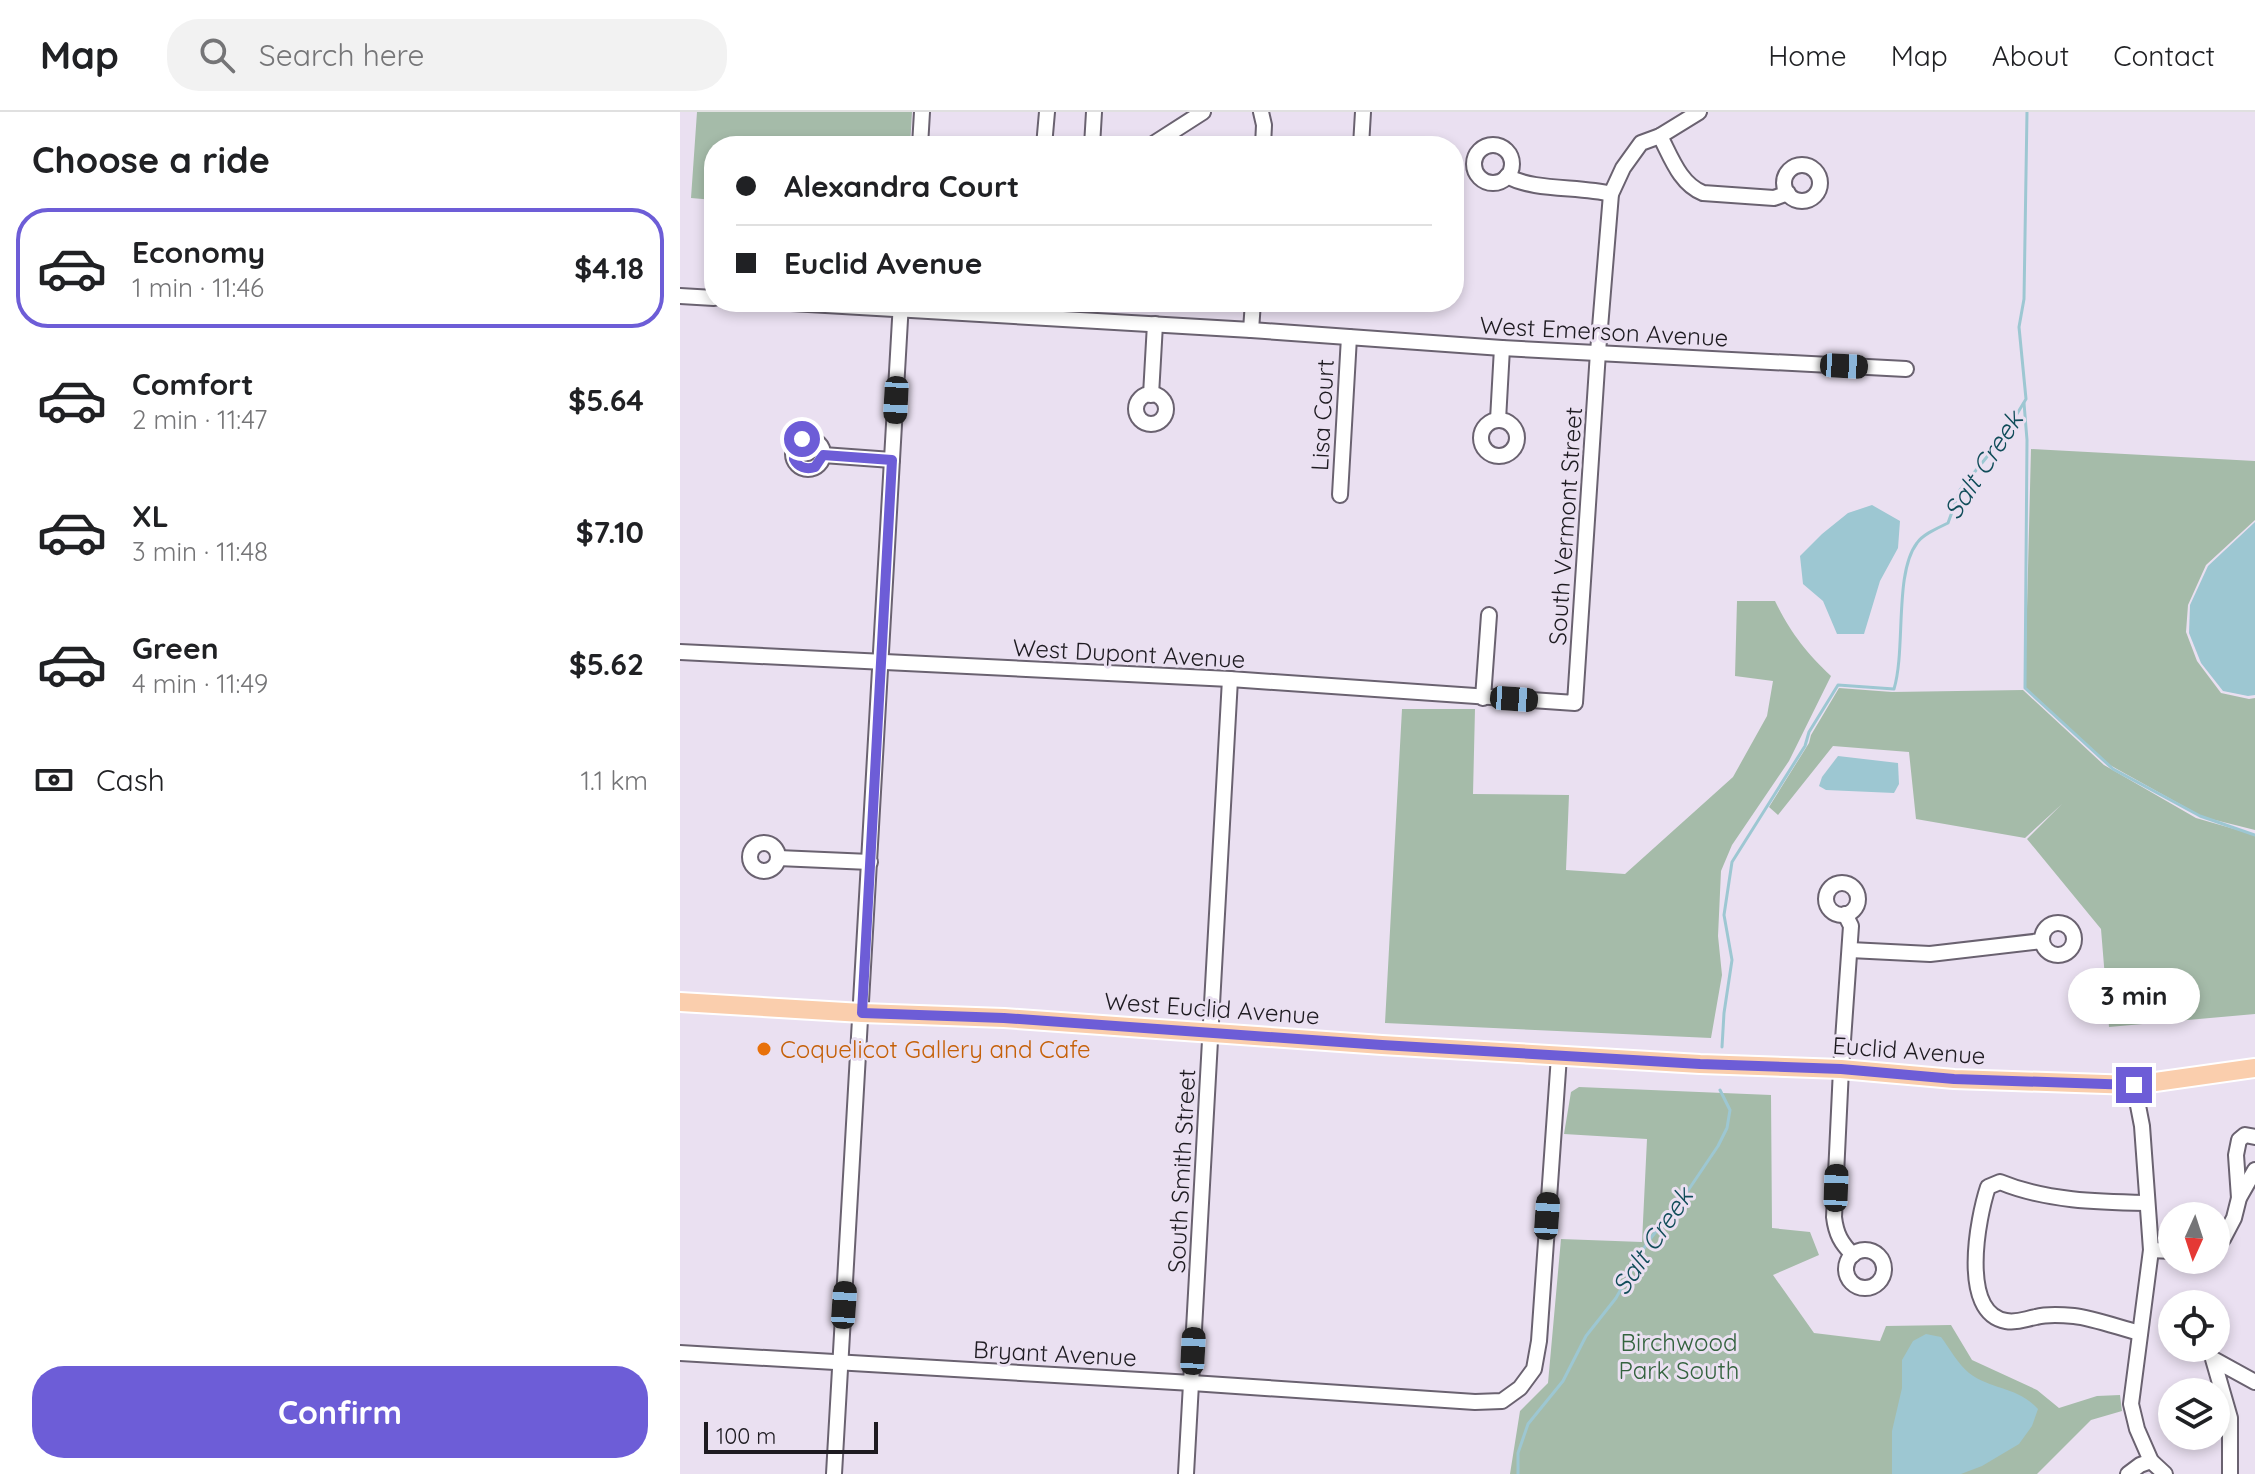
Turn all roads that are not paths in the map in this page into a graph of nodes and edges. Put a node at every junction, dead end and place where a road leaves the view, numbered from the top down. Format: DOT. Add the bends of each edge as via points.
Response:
graph roads {
  1 [pos="922,112"];
  2 [pos="1047,112"];
  3 [pos="1094,112"];
  4 [pos="1203,112"];
  5 [pos="1261,112"];
  6 [pos="1363,112"];
  7 [pos="1694,113"];
  8 [pos="921,136"];
  9 [pos="1045,136"];
  10 [pos="1093,136"];
  11 [pos="1166,136"];
  12 [pos="1263,136"];
  13 [pos="1362,136"];
  14 [pos="1660,136"];
  15 [pos="1507,176"];
  16 [pos="1788,193"];
  17 [pos="1611,194"];
  18 [pos="680,296"];
  19 [pos="704,297"];
  20 [pos="901,312"];
  21 [pos="986,312"];
  22 [pos="1252,312"];
  23 [pos="1155,324"];
  24 [pos="1251,330"];
  25 [pos="1349,337"];
  26 [pos="1502,348"];
  27 [pos="1598,352"];
  28 [pos="1906,369"];
  29 [pos="1151,395"];
  30 [pos="1498,420"];
  31 [pos="823,455"];
  32 [pos="892,460"];
  33 [pos="1340,495"];
  34 [pos="1489,615"];
  35 [pos="680,652"];
  36 [pos="882,662"];
  37 [pos="1230,679"];
  38 [pos="1483,698"];
  39 [pos="1575,703"];
  40 [pos="778,858"];
  41 [pos="870,862"];
  42 [pos="1845,914"];
  43 [pos="2042,941"];
  44 [pos="1850,950"];
  45 [pos="680,1002"];
  46 [pos="862,1013"];
  47 [pos="1211,1032"];
  48 [pos="1559,1056"];
  49 [pos="2255,1068"];
  50 [pos="1841,1069"];
  51 [pos="2134,1085"];
  52 [pos="2255,1137"];
  53 [pos="2255,1170"];
  54 [pos="2239,1198"];
  55 [pos="2147,1203"];
  56 [pos="2230,1226"];
  57 [pos="2151,1250"];
  58 [pos="2158,1250"];
  59 [pos="1853,1255"];
  60 [pos="2140,1333"];
  61 [pos="680,1353"];
  62 [pos="840,1363"];
  63 [pos="2255,1382"];
  64 [pos="1192,1383"];
  65 [pos="2151,1461"];
  66 [pos="834,1474"];
  67 [pos="1186,1474"];
  68 [pos="2128,1474"];
  69 [pos="2165,1474"];
  70 [pos="2230,1474"];
  1 -- 8 [label="street"];
  2 -- 9 [label="street"];
  3 -- 10 [label="street"];
  4 -- 11 [label="street"];
  5 -- 12 [label="street"];
  6 -- 13 [label="street"];
  7 -- 14 [label="street"];
  14 -- 16 [label="street" via="1693,189 1774,198"];
  14 -- 17 [label="street" via="1641,143"];
  15 -- 17 [label="street" via="1518,183"];
  17 -- 27 [label="street, South Vermont Street"];
  18 -- 19 [label="street"];
  20 -- 32 [label="street"];
  21 -- 23 [label="street, West Emerson Avenue"];
  22 -- 24 [label="street"];
  23 -- 24 [label="street, West Emerson Avenue"];
  23 -- 29 [label="street"];
  24 -- 25 [label="street, West Emerson Avenue"];
  25 -- 26 [label="street, West Emerson Avenue"];
  25 -- 33 [label="street, Lisa Court"];
  26 -- 27 [label="street, West Emerson Avenue"];
  26 -- 30 [label="street"];
  27 -- 28 [label="street, West Emerson Avenue"];
  27 -- 39 [label="street, South Vermont Street"];
  31 -- 32 [label="street"];
  32 -- 36 [label="street"];
  34 -- 38 [label="street"];
  35 -- 36 [label="street, West Dupont Avenue"];
  36 -- 37 [label="street, West Dupont Avenue"];
  36 -- 41 [label="street"];
  37 -- 38 [label="street, West Dupont Avenue"];
  37 -- 47 [label="street, South Smith Street"];
  38 -- 39 [label="street, West Dupont Avenue"];
  40 -- 41 [label="street"];
  41 -- 46 [label="street"];
  42 -- 44 [label="street" via="1851,926"];
  43 -- 44 [label="street" via="1930,954"];
  44 -- 50 [label="street"];
  45 -- 46 [label="main road"];
  46 -- 47 [label="main road, West Euclid Avenue"];
  46 -- 62 [label="street"];
  47 -- 48 [label="main road, West Euclid Avenue"];
  47 -- 64 [label="street, South Smith Street"];
  48 -- 50 [label="main road, Euclid Avenue"];
  48 -- 64 [label="street, Bryant Avenue" via="1539,1341 1534,1369 1520,1388 1502,1401 1475,1402"];
  49 -- 51 [label="main road, Euclid Avenue"];
  50 -- 51 [label="main road, Euclid Avenue"];
  50 -- 59 [label="street" via="1834,1217 1836,1232"];
  51 -- 55 [label="street"];
  52 -- 54 [label="street" via="2239,1140"];
  53 -- 54 [label="street"];
  54 -- 56 [label="street"];
  55 -- 57 [label="street"];
  55 -- 60 [label="street" via="2092,1202 2000,1182 1988,1187 1980,1212 1975,1284 1987,1311 2002,1321 2075,1316"];
  57 -- 58 [label="street"];
  57 -- 60 [label="street"];
  60 -- 65 [label="street" via="2131,1404"];
  61 -- 62 [label="street, Bryant Avenue"];
  62 -- 64 [label="street, Bryant Avenue"];
  62 -- 66 [label="street"];
  63 -- 70 [label="street" via="2213,1359 2230,1418"];
  64 -- 67 [label="street, South Smith Street"];
  65 -- 68 [label="street"];
  65 -- 69 [label="street"];
}
